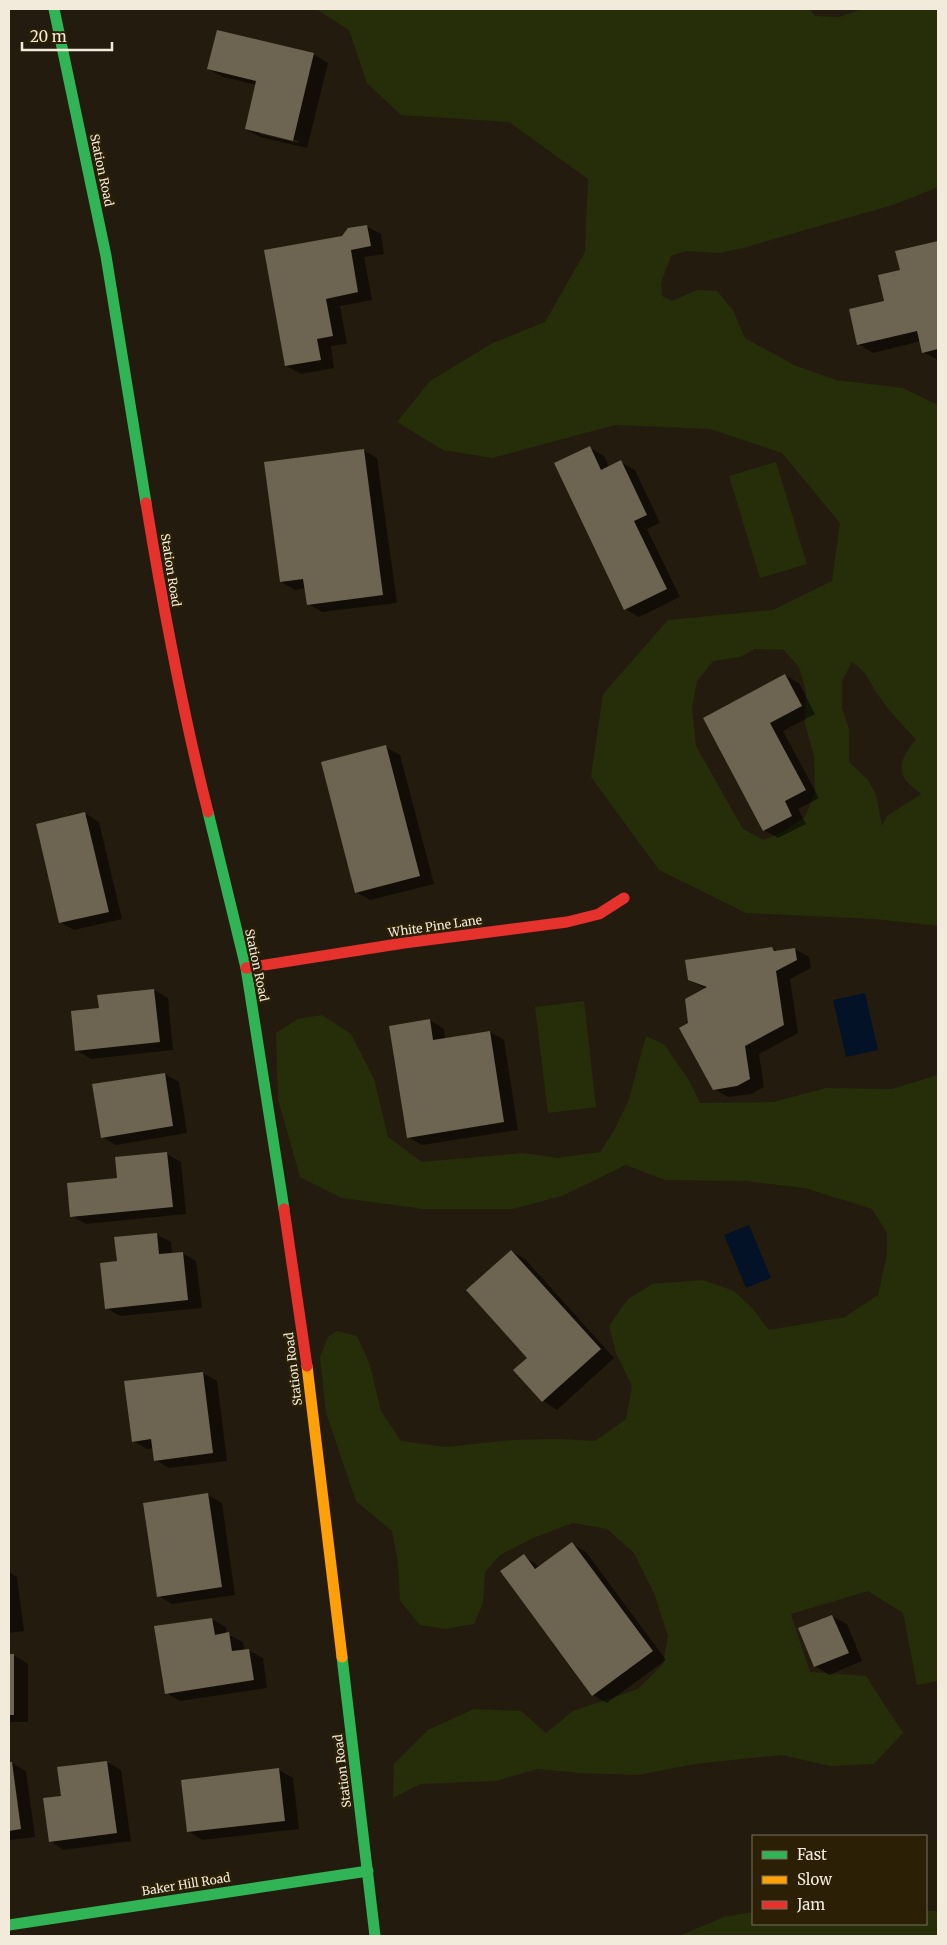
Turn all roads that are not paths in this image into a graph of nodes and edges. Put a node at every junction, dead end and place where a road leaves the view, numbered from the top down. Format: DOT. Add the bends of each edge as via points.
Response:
graph roads {
  1 [pos="54,9"];
  2 [pos="624,898"];
  3 [pos="246,968"];
  4 [pos="368,1871"];
  5 [pos="9,1925"];
  6 [pos="375,1936"];
  1 -- 3 [label="street, Station Road" via="106,256 165,619 187,728"];
  2 -- 3 [label="street, White Pine Lane" via="599,914 567,922"];
  3 -- 4 [label="street, Station Road" via="302,1326"];
  4 -- 5 [label="street, Baker Hill Road"];
  4 -- 6 [label="street, Station Road"];
}
